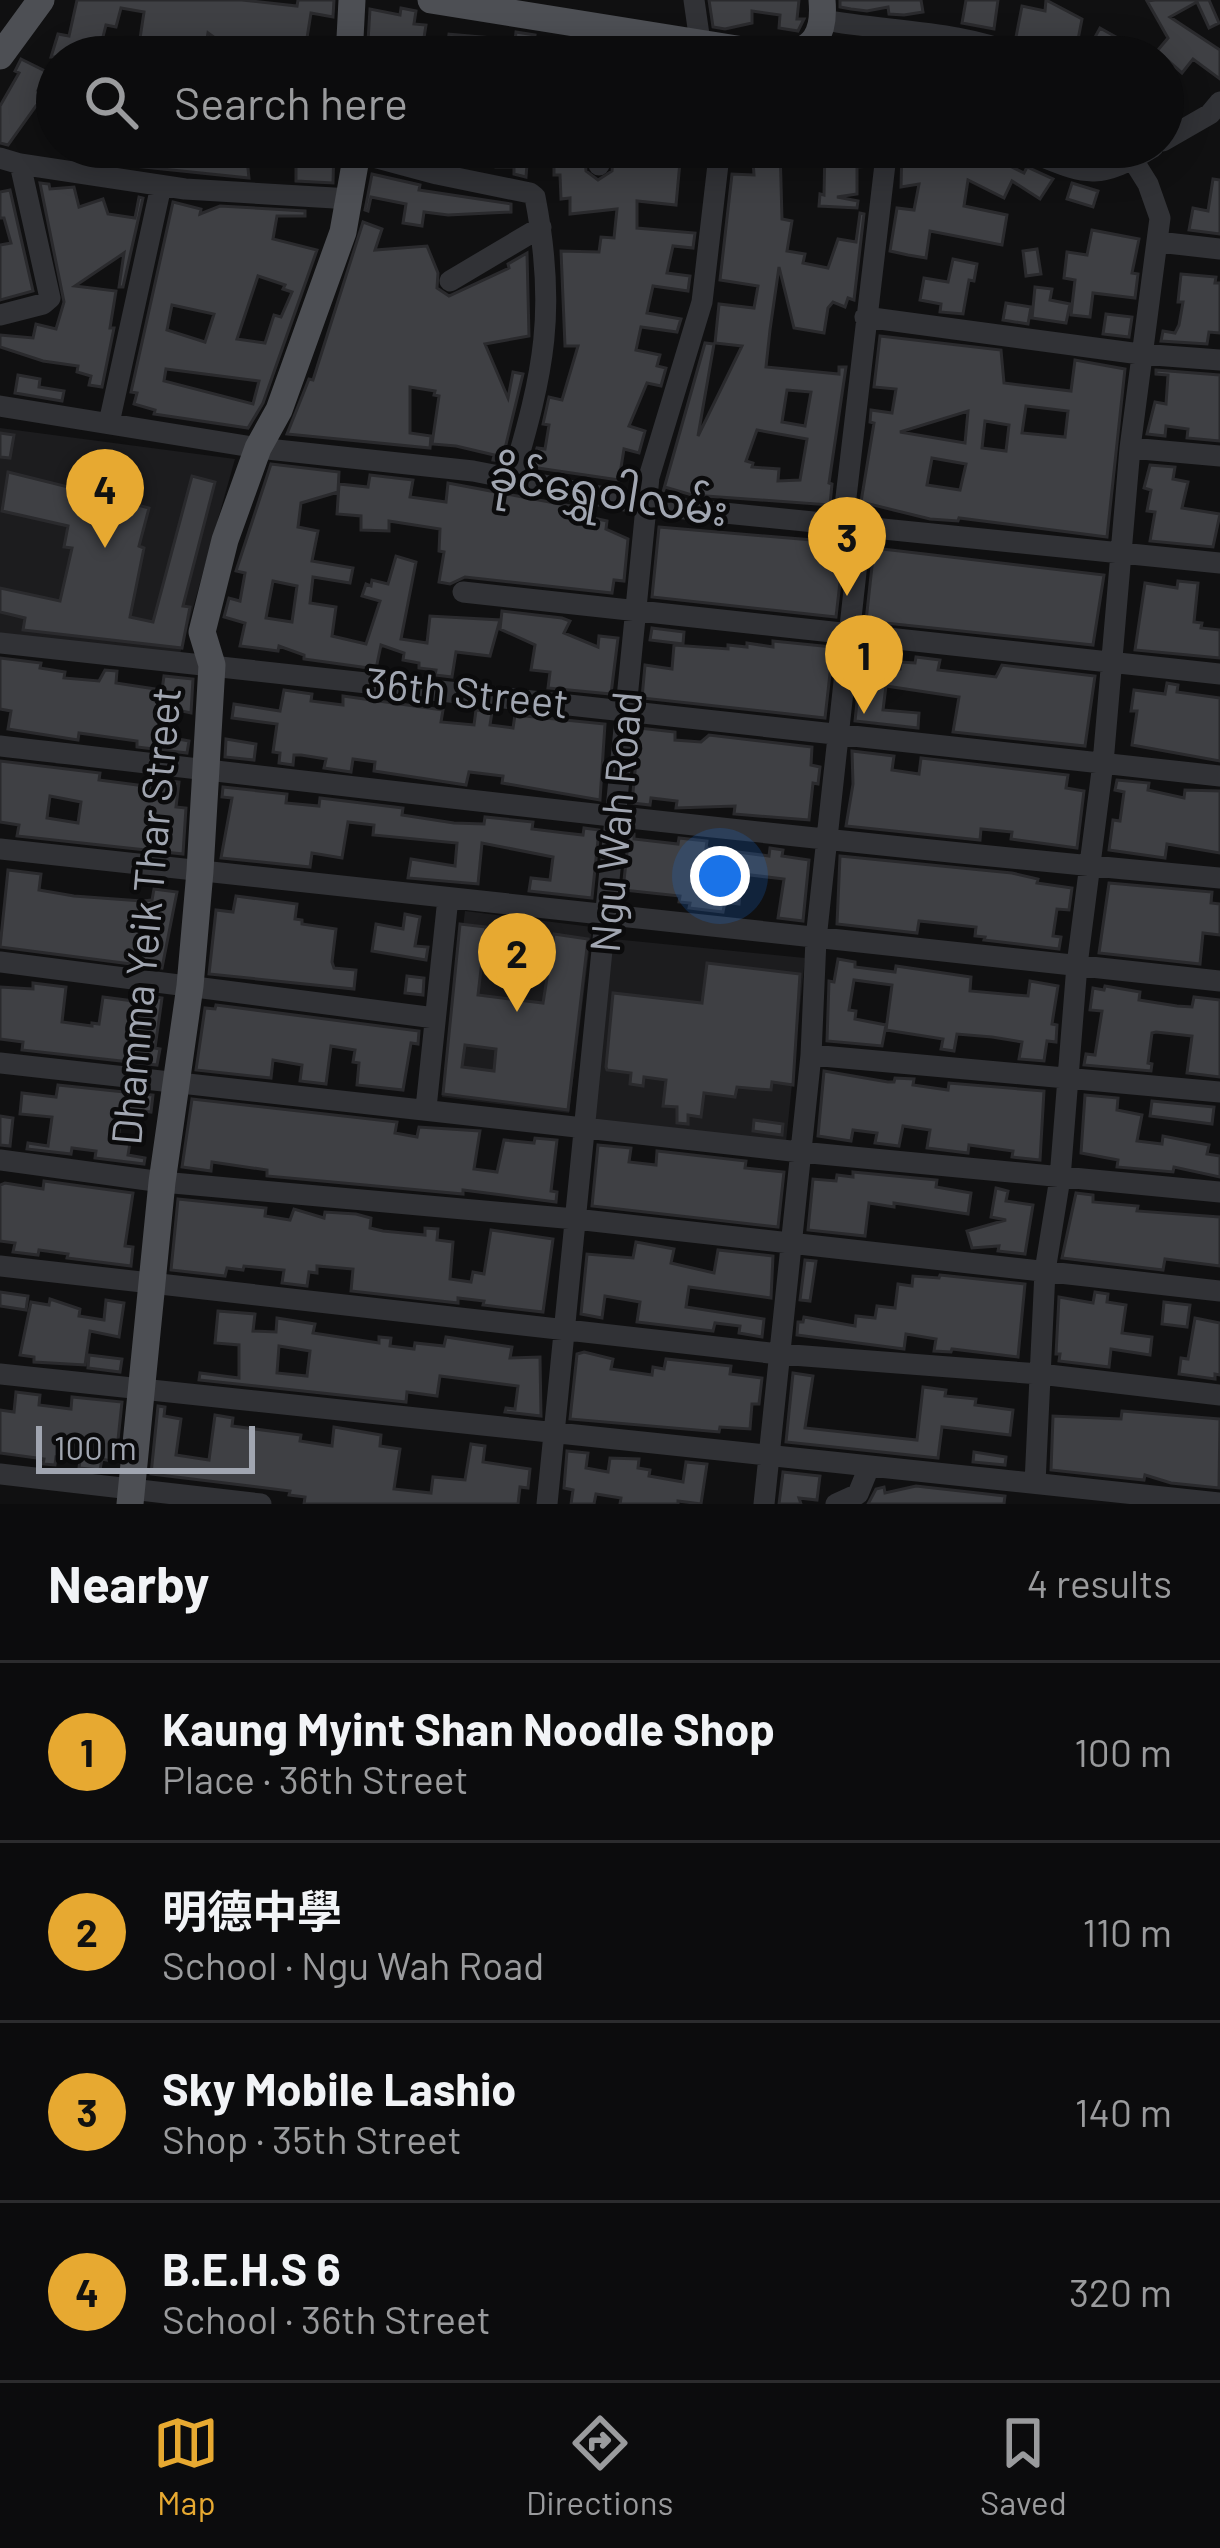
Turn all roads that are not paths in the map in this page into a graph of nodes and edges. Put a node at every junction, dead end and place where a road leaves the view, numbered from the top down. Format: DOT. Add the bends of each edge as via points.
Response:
graph roads {
  1 [pos="41,0"];
  2 [pos="352,0"];
  3 [pos="431,0"];
  4 [pos="694,0"];
  5 [pos="823,10"];
  6 [pos="611,28"];
  7 [pos="350,36"];
  8 [pos="610,36"];
  9 [pos="651,36"];
  10 [pos="710,36"];
  11 [pos="942,36"];
  12 [pos="0,56"];
  13 [pos="1219,108"];
  14 [pos="1184,129"];
  15 [pos="10,161"];
  16 [pos="52,168"];
  17 [pos="355,168"];
  18 [pos="417,168"];
  19 [pos="718,168"];
  20 [pos="884,168"];
  21 [pos="1085,168"];
  22 [pos="1118,168"];
  23 [pos="1138,168"];
  24 [pos="161,186"];
  25 [pos="351,199"];
  26 [pos="541,227"];
  27 [pos="1158,242"];
  28 [pos="1220,249"];
  29 [pos="450,281"];
  30 [pos="0,315"];
  31 [pos="865,317"];
  32 [pos="1140,354"];
  33 [pos="1220,361"];
  34 [pos="0,406"];
  35 [pos="109,423"];
  36 [pos="258,448"];
  37 [pos="1130,448"];
  38 [pos="1220,456"];
  39 [pos="512,479"];
  40 [pos="645,505"];
  41 [pos="852,524"];
  42 [pos="1119,554"];
  43 [pos="1220,563"];
  44 [pos="463,592"];
  45 [pos="637,610"];
  46 [pos="849,631"];
  47 [pos="0,643"];
  48 [pos="1108,663"];
  49 [pos="212,665"];
  50 [pos="1220,674"];
  51 [pos="626,711"];
  52 [pos="838,734"];
  53 [pos="0,746"];
  54 [pos="1103,763"];
  55 [pos="208,770"];
  56 [pos="1220,776"];
  57 [pos="617,819"];
  58 [pos="827,837"];
  59 [pos="0,849"];
  60 [pos="1088,866"];
  61 [pos="200,872"];
  62 [pos="1220,878"];
  63 [pos="448,898"];
  64 [pos="607,916"];
  65 [pos="816,938"];
  66 [pos="0,962"];
  67 [pos="1077,965"];
  68 [pos="1220,981"];
  69 [pos="190,986"];
  70 [pos="435,1018"];
  71 [pos="811,1054"];
  72 [pos="0,1063"];
  73 [pos="1067,1080"];
  74 [pos="176,1084"];
  75 [pos="1220,1092"];
  76 [pos="426,1108"];
  77 [pos="585,1130"];
  78 [pos="800,1152"];
  79 [pos="0,1160"];
  80 [pos="1060,1178"];
  81 [pos="161,1182"];
  82 [pos="1220,1192"];
  83 [pos="575,1219"];
  84 [pos="791,1243"];
  85 [pos="0,1266"];
  86 [pos="1045,1271"];
  87 [pos="154,1283"];
  88 [pos="1220,1291"];
  89 [pos="563,1329"];
  90 [pos="779,1354"];
  91 [pos="0,1374"];
  92 [pos="1040,1374"];
  93 [pos="142,1389"];
  94 [pos="1220,1395"];
  95 [pos="552,1433"];
  96 [pos="769,1457"];
  97 [pos="869,1467"];
  98 [pos="0,1474"];
  99 [pos="1032,1490"];
  100 [pos="132,1496"];
  101 [pos="1220,1503"];
  102 [pos="261,1504"];
  103 [pos="547,1504"];
  104 [pos="764,1504"];
  105 [pos="836,1504"];
  1 -- 12 [label="main road"];
  2 -- 7 [label="main road"];
  3 -- 6 [label="main road"];
  4 -- 10 [label="street"];
  5 -- 11 [label="street"];
  6 -- 8 [label="street"];
  6 -- 9 [label="main road"];
  13 -- 14 [label="street"];
  15 -- 30 [label="street" via="50,298"];
  16 -- 24 [label="street"];
  17 -- 25 [label="main road, Dhamma Yeik Thar Street"];
  18 -- 26 [label="street" via="530,193"];
  19 -- 40 [label="street, Ngu Wah Road" via="702,302"];
  20 -- 31 [label="street"];
  21 -- 22 [label="street"];
  23 -- 27 [label="street" via="1160,218"];
  24 -- 25 [label="street"];
  24 -- 35 [label="street"];
  25 -- 36 [label="main road, Dhamma Yeik Thar Street" via="279,410"];
  26 -- 29 [label="street"];
  26 -- 39 [label="street" via="548,310 541,381"];
  27 -- 28 [label="street"];
  27 -- 32 [label="street"];
  31 -- 32 [label="street"];
  31 -- 41 [label="street"];
  32 -- 33 [label="street"];
  32 -- 37 [label="street"];
  34 -- 35 [label="street, ခိုင်ရွှေဝါလမ်း"];
  35 -- 36 [label="street, ခိုင်ရွှေဝါလမ်း"];
  36 -- 39 [label="street, ခိုင်ရွှေဝါလမ်း"];
  36 -- 49 [label="main road, Dhamma Yeik Thar Street" via="202,632"];
  37 -- 38 [label="street"];
  37 -- 42 [label="street"];
  39 -- 40 [label="street, ခိုင်ရွှေဝါလမ်း"];
  40 -- 41 [label="street, ခိုင်ရွှေဝါလမ်း"];
  40 -- 45 [label="street, Ngu Wah Road"];
  41 -- 42 [label="street, ခိုင်ရွှေဝါလမ်း"];
  41 -- 46 [label="street"];
  42 -- 43 [label="street, ခိုင်ရွှေဝါလမ်း"];
  42 -- 48 [label="street"];
  44 -- 45 [label="street"];
  45 -- 46 [label="street"];
  45 -- 51 [label="street, Ngu Wah Road"];
  46 -- 48 [label="street"];
  46 -- 52 [label="street"];
  47 -- 49 [label="street, 36th Street"];
  48 -- 50 [label="street"];
  48 -- 54 [label="street"];
  49 -- 51 [label="street, 36th Street"];
  49 -- 55 [label="main road, Dhamma Yeik Thar Street"];
  51 -- 52 [label="street, 36th Street"];
  51 -- 57 [label="street, Ngu Wah Road"];
  52 -- 54 [label="street, 36th Street"];
  52 -- 58 [label="street"];
  53 -- 55 [label="street"];
  54 -- 56 [label="street, 36th Street"];
  54 -- 60 [label="street"];
  55 -- 57 [label="street"];
  55 -- 61 [label="main road, Dhamma Yeik Thar Street"];
  57 -- 58 [label="street"];
  57 -- 64 [label="street, Ngu Wah Road"];
  58 -- 60 [label="street"];
  58 -- 65 [label="street"];
  59 -- 61 [label="street"];
  60 -- 62 [label="street"];
  60 -- 67 [label="street"];
  61 -- 63 [label="street"];
  61 -- 69 [label="main road, Dhamma Yeik Thar Street"];
  63 -- 64 [label="street"];
  63 -- 70 [label="street"];
  64 -- 65 [label="street"];
  64 -- 77 [label="street, Ngu Wah Road"];
  65 -- 67 [label="street"];
  65 -- 71 [label="street"];
  66 -- 69 [label="street"];
  67 -- 68 [label="street"];
  67 -- 73 [label="street"];
  69 -- 70 [label="street"];
  69 -- 74 [label="main road, Dhamma Yeik Thar Street"];
  70 -- 76 [label="street"];
  71 -- 73 [label="street"];
  71 -- 78 [label="street"];
  72 -- 74 [label="street"];
  73 -- 75 [label="street"];
  73 -- 80 [label="street"];
  74 -- 76 [label="street"];
  74 -- 81 [label="main road, Dhamma Yeik Thar Street"];
  76 -- 77 [label="street"];
  77 -- 78 [label="street"];
  77 -- 83 [label="street, Ngu Wah Road"];
  78 -- 80 [label="street"];
  78 -- 84 [label="street"];
  79 -- 81 [label="street"];
  80 -- 82 [label="street"];
  80 -- 86 [label="street"];
  81 -- 83 [label="street"];
  81 -- 87 [label="main road, Dhamma Yeik Thar Street"];
  83 -- 84 [label="street"];
  83 -- 89 [label="street, Ngu Wah Road"];
  84 -- 86 [label="street"];
  84 -- 90 [label="street"];
  85 -- 87 [label="street"];
  86 -- 88 [label="street"];
  86 -- 92 [label="street"];
  87 -- 89 [label="street"];
  87 -- 93 [label="main road, Dhamma Yeik Thar Street"];
  89 -- 90 [label="street"];
  89 -- 95 [label="street, Ngu Wah Road"];
  90 -- 92 [label="street"];
  90 -- 96 [label="street"];
  91 -- 93 [label="street"];
  92 -- 94 [label="street"];
  92 -- 99 [label="street"];
  93 -- 95 [label="street"];
  93 -- 100 [label="main road, Dhamma Yeik Thar Street"];
  95 -- 96 [label="street"];
  95 -- 103 [label="street, Ngu Wah Road"];
  96 -- 97 [label="street"];
  96 -- 104 [label="street"];
  97 -- 99 [label="street"];
  97 -- 105 [label="street" via="858,1494"];
  98 -- 100 [label="street"];
  99 -- 101 [label="street"];
  100 -- 102 [label="street"];
}
